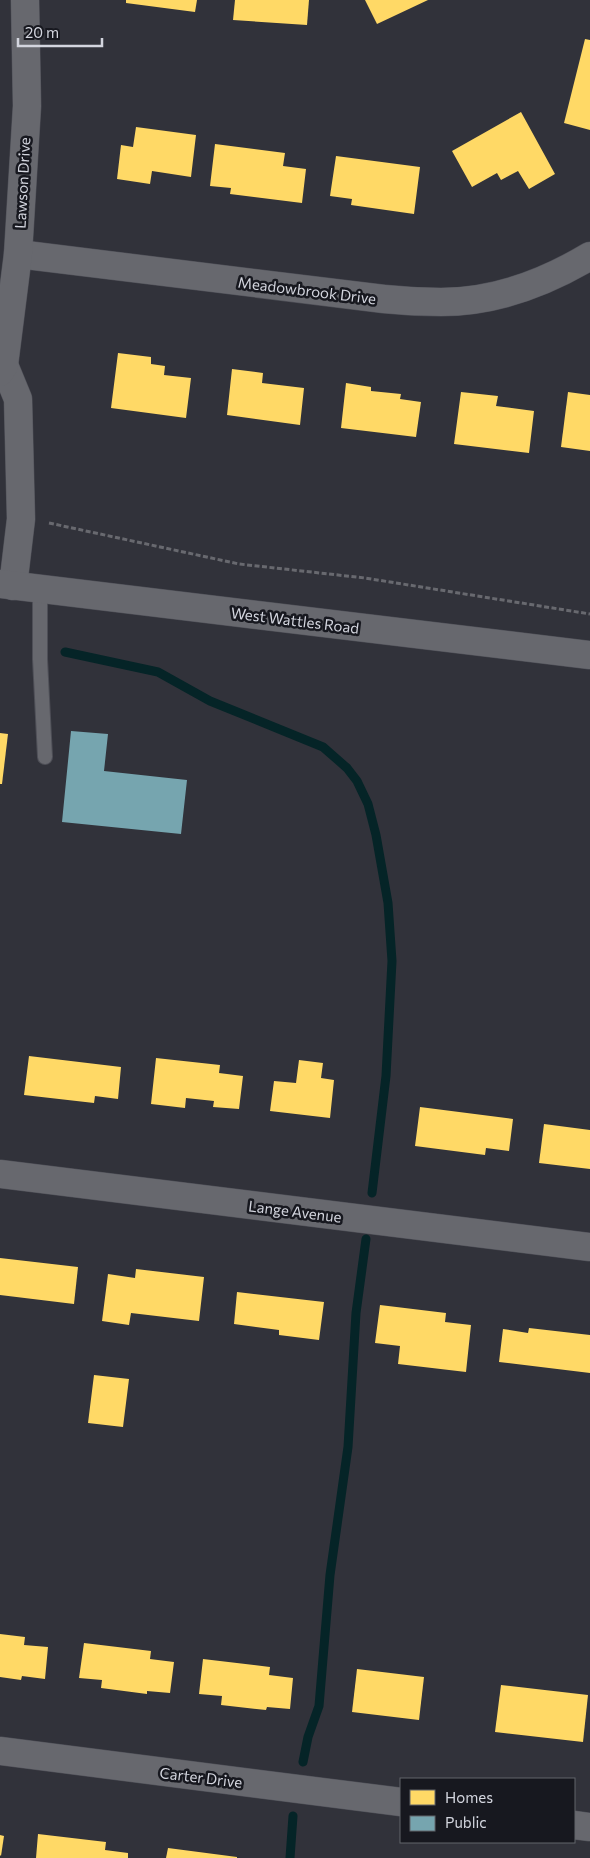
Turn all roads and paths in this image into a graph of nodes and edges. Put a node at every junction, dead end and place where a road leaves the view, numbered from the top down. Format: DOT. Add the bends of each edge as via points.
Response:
graph roads {
  1 [pos="25,0"];
  2 [pos="18,254"];
  3 [pos="589,257"];
  4 [pos="2,368"];
  5 [pos="42,522"];
  6 [pos="6,585"];
  7 [pos="40,589"];
  8 [pos="590,614"];
  9 [pos="590,655"];
  10 [pos="45,757"];
  11 [pos="0,1174"];
  12 [pos="590,1247"];
  13 [pos="0,1751"];
  14 [pos="400,1802"];
  15 [pos="575,1824"];
  16 [pos="590,1827"];
  1 -- 2 [label="street, Lawson Drive" via="27,106"];
  2 -- 3 [label="street, Meadowbrook Drive" via="384,299 443,302 479,299 513,291 544,280"];
  2 -- 4 [label="street, Lawson Drive"];
  4 -- 6 [label="street, Lawson Drive" via="18,399 21,519"];
  5 -- 8 [label="path" via="238,564 365,578"];
  6 -- 7 [label="street, West Wattles Road"];
  7 -- 9 [label="street, West Wattles Road"];
  7 -- 10 [label="lane"];
  11 -- 12 [label="street, Lange Avenue"];
  13 -- 14 [label="street, Carter Drive"];
  15 -- 16 [label="street"];
}
